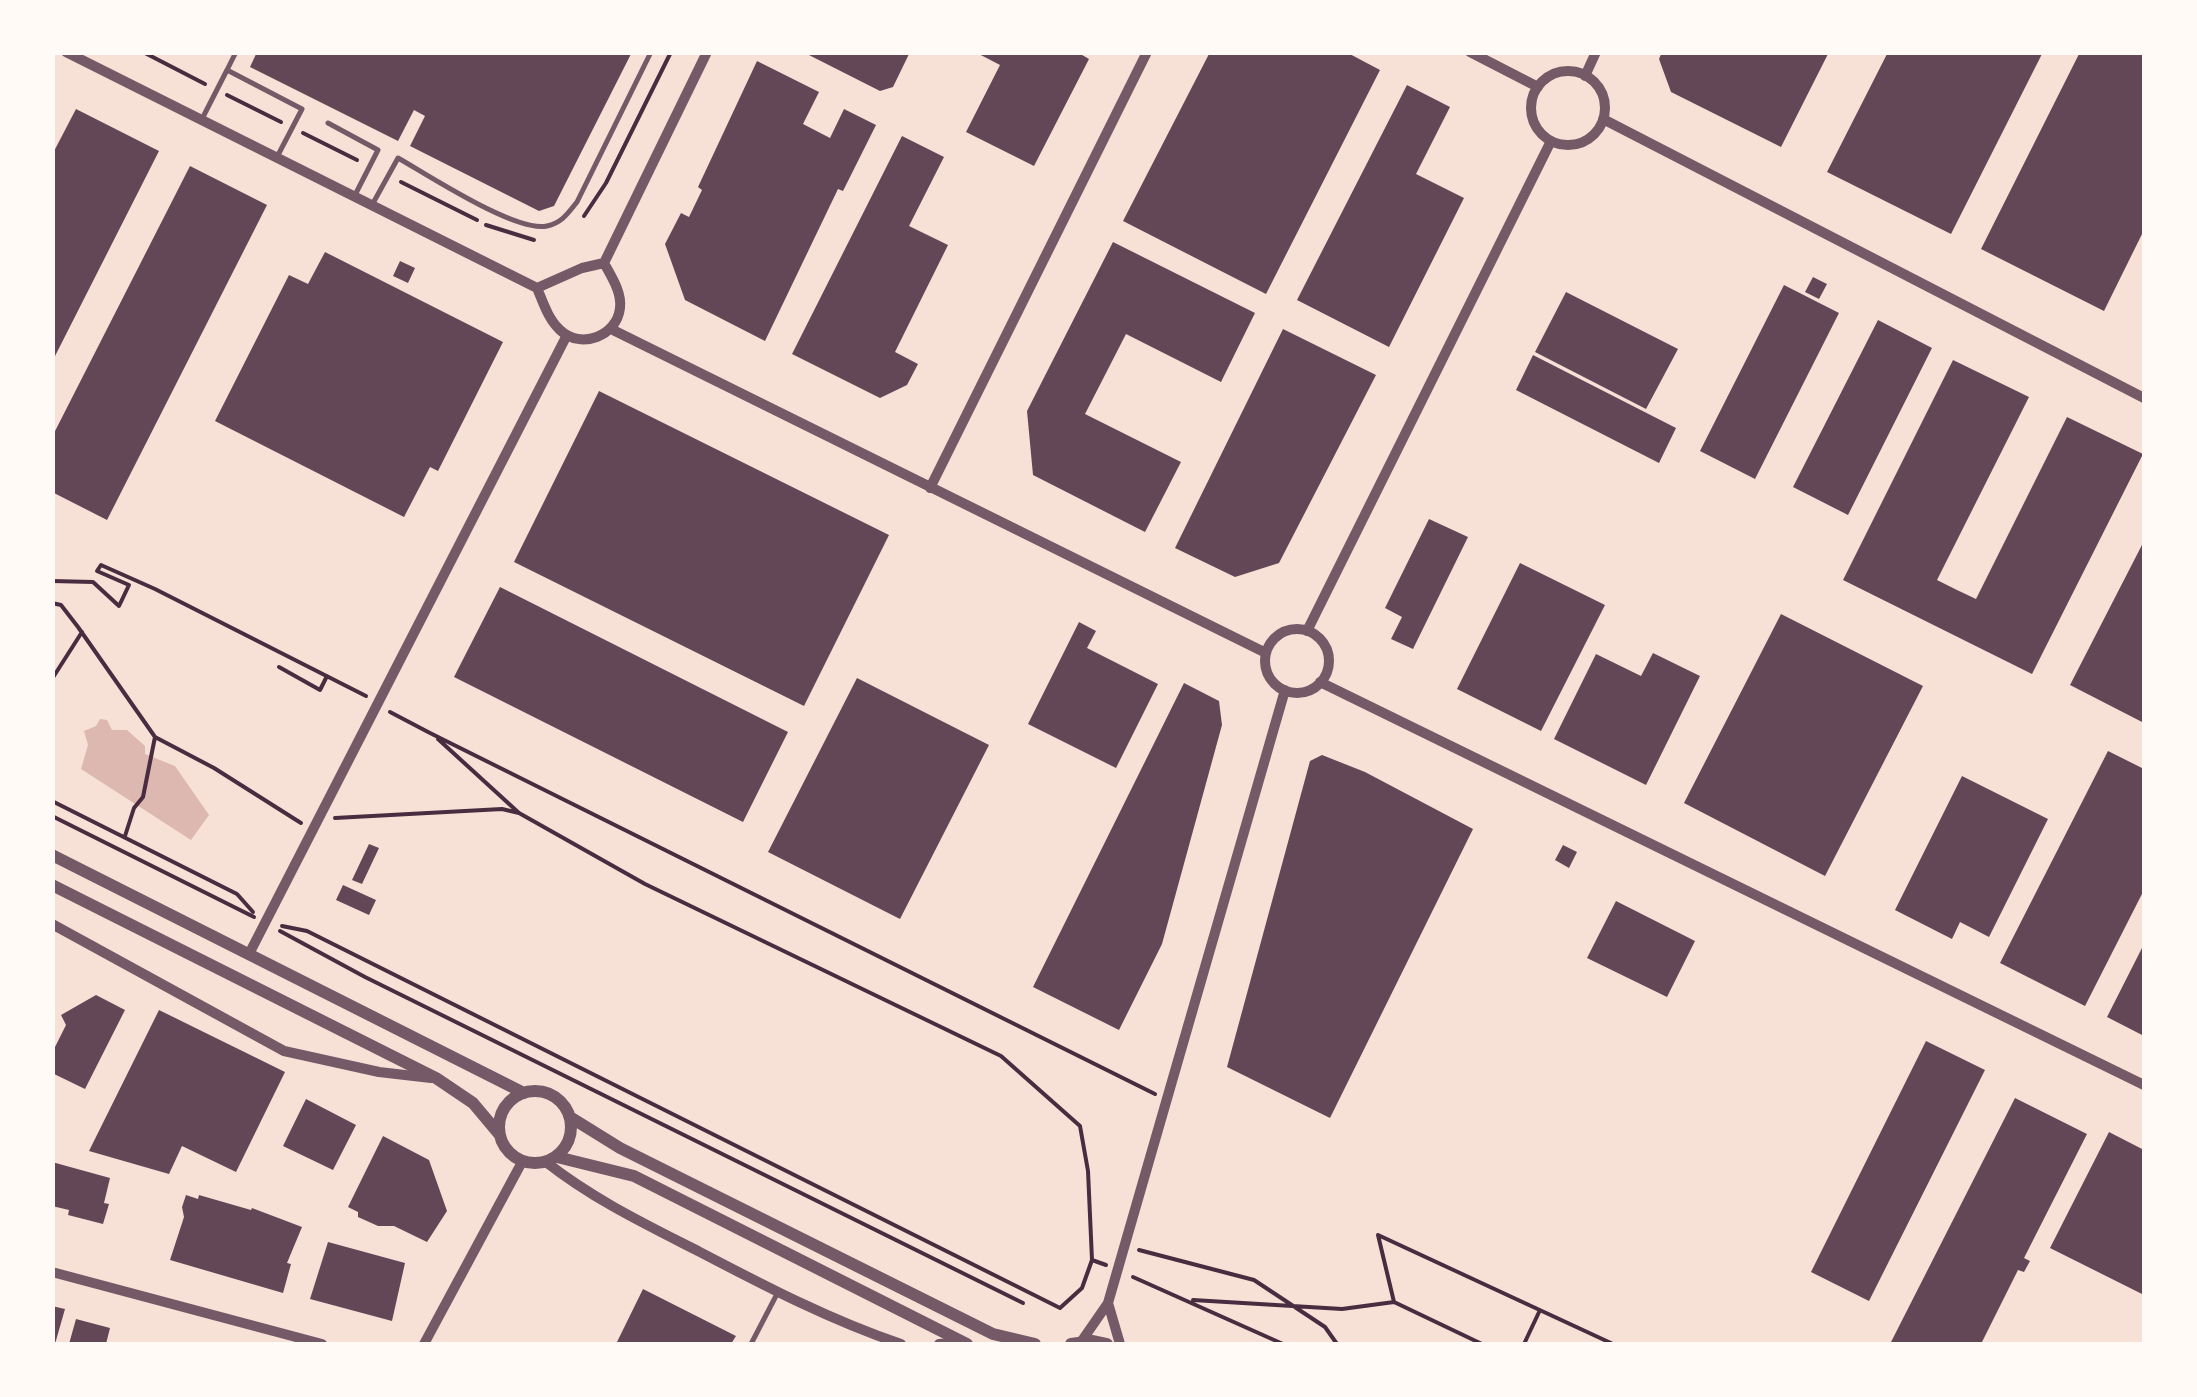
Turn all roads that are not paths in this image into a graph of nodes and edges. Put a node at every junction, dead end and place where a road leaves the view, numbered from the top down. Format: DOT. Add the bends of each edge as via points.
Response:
graph roads {
  1 [pos="66,52"];
  2 [pos="236,52"];
  3 [pos="651,52"];
  4 [pos="707,52"];
  5 [pos="1147,52"];
  6 [pos="1470,52"];
  7 [pos="1596,52"];
  8 [pos="227,70"];
  9 [pos="1585,76"];
  10 [pos="1538,86"];
  11 [pos="1603,118"];
  12 [pos="202,120"];
  13 [pos="328,123"];
  14 [pos="1551,141"];
  15 [pos="277,158"];
  16 [pos="354,196"];
  17 [pos="372,205"];
  18 [pos="604,263"];
  19 [pos="537,288"];
  20 [pos="611,329"];
  21 [pos="566,335"];
  22 [pos="2144,398"];
  23 [pos="930,488"];
  24 [pos="1307,630"];
  25 [pos="1266,653"];
  26 [pos="1320,682"];
  27 [pos="1286,690"];
  28 [pos="52,855"];
  29 [pos="52,885"];
  30 [pos="52,924"];
  31 [pos="250,954"];
  32 [pos="436,1078"];
  33 [pos="2144,1085"];
  34 [pos="524,1093"];
  35 [pos="570,1117"];
  36 [pos="499,1134"];
  37 [pos="551,1160"];
  38 [pos="522,1162"];
  39 [pos="52,1272"];
  40 [pos="778,1292"];
  41 [pos="1108,1304"];
  42 [pos="964,1343"];
  43 [pos="1076,1343"];
  44 [pos="322,1344"];
  45 [pos="424,1344"];
  46 [pos="751,1344"];
  47 [pos="901,1344"];
  48 [pos="939,1344"];
  49 [pos="1035,1344"];
  50 [pos="1107,1344"];
  51 [pos="1120,1344"];
  1 -- 12 [label="street"];
  2 -- 8 [label="lane"];
  3 -- 17 [label="lane" via="577,202 561,221 543,228 513,222 398,158"];
  4 -- 18 [label="street"];
  5 -- 23 [label="street"];
  6 -- 10 [label="street"];
  7 -- 9 [label="street"];
  8 -- 12 [label="lane"];
  8 -- 15 [label="lane" via="302,108"];
  9 -- 10 [label="street" via="1559,73"];
  9 -- 11 [label="street" via="1602,94"];
  10 -- 14 [label="street" via="1532,117"];
  11 -- 14 [label="street" via="1585,141"];
  11 -- 22 [label="street"];
  12 -- 15 [label="street"];
  13 -- 16 [label="lane" via="378,150"];
  14 -- 24 [label="street"];
  15 -- 16 [label="street"];
  16 -- 17 [label="street"];
  17 -- 19 [label="street"];
  18 -- 19 [label="street"];
  18 -- 20 [label="street" via="620,298"];
  19 -- 21 [label="street" via="552,322"];
  20 -- 21 [label="street" via="590,340"];
  20 -- 23 [label="street"];
  21 -- 31 [label="street"];
  23 -- 25 [label="street"];
  24 -- 25 [label="street" via="1281,632"];
  24 -- 26 [label="street" via="1328,653"];
  25 -- 27 [label="street" via="1268,676"];
  26 -- 27 [label="street" via="1302,692"];
  26 -- 33 [label="street"];
  27 -- 41 [label="street"];
  28 -- 31 [label="street"];
  29 -- 32 [label="street"];
  30 -- 32 [label="street" via="284,1051"];
  31 -- 34 [label="street"];
  32 -- 36 [label="street" via="474,1102"];
  34 -- 35 [label="street" via="552,1095"];
  34 -- 36 [label="street" via="506,1104"];
  35 -- 37 [label="street" via="570,1139"];
  35 -- 49 [label="street" via="976,1326"];
  36 -- 38 [label="street"];
  37 -- 38 [label="street"];
  37 -- 40 [label="street" via="584,1192"];
  37 -- 42 [label="street" via="634,1176"];
  38 -- 45 [label="street"];
  39 -- 44 [label="street"];
  40 -- 46 [label="lane"];
  40 -- 47 [label="street" via="843,1325"];
  41 -- 43 [label="street"];
  41 -- 51 [label="street"];
  42 -- 48 [label="street"];
  43 -- 50 [label="street"];
}
